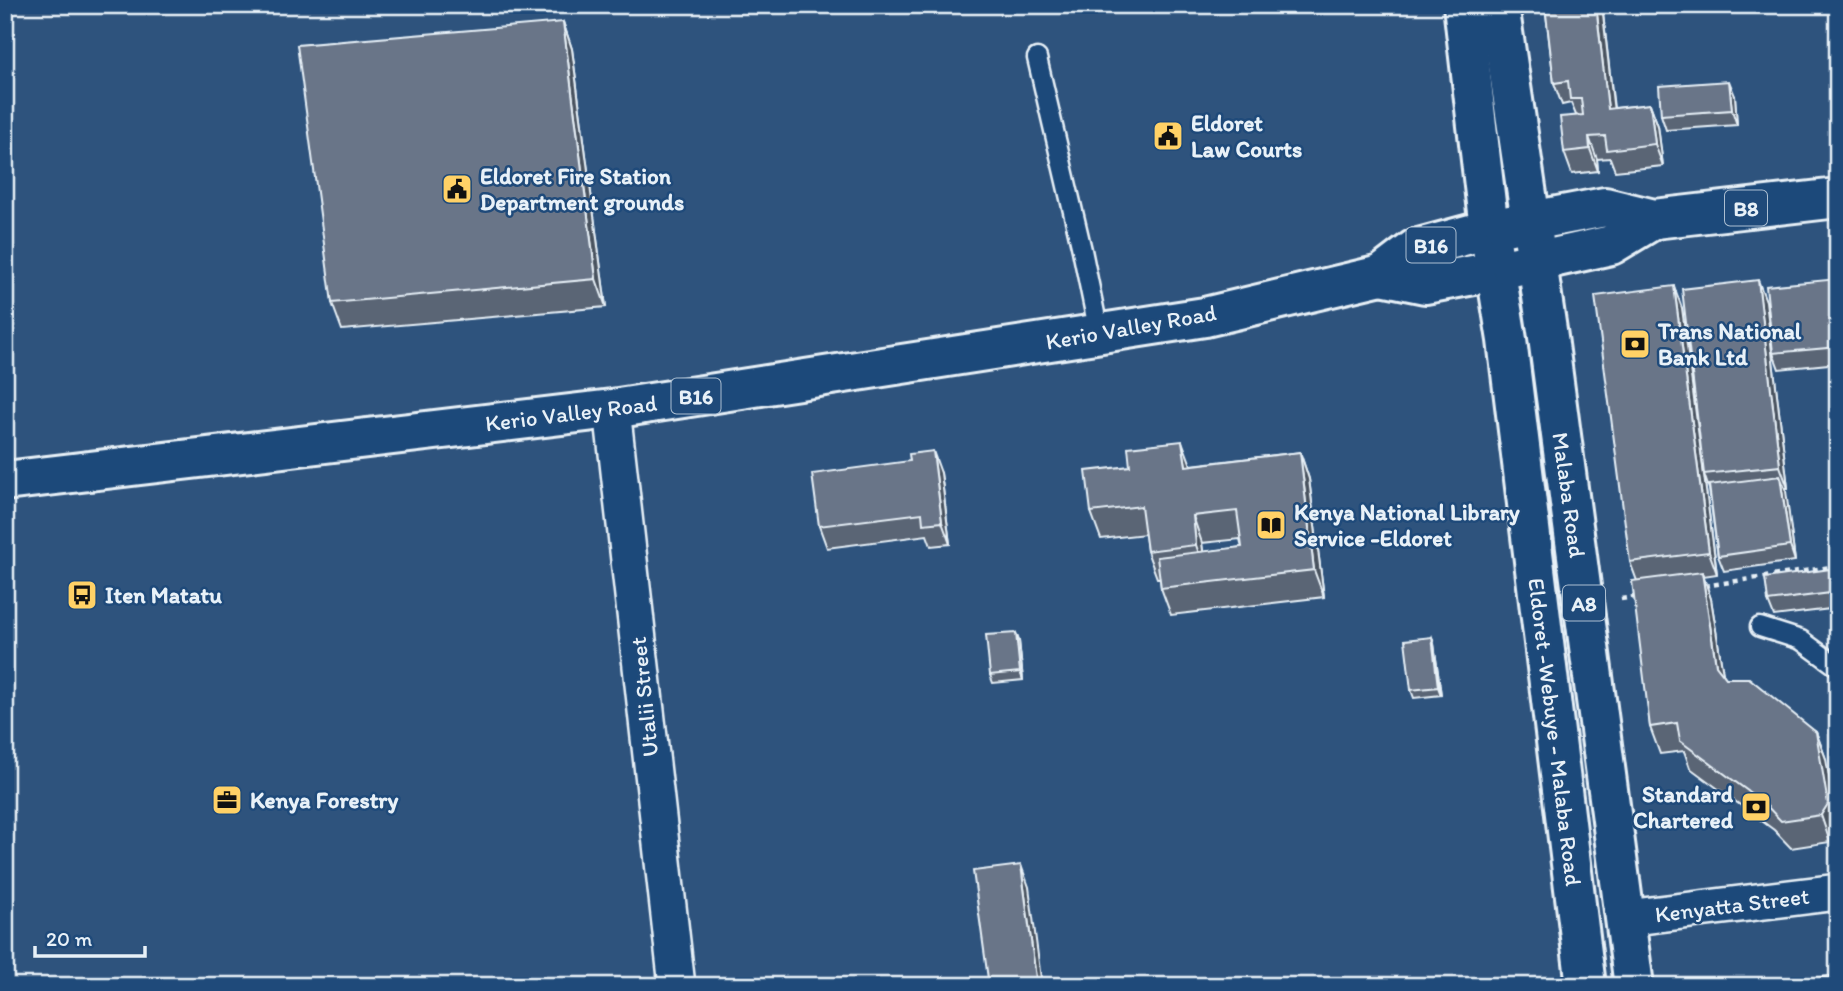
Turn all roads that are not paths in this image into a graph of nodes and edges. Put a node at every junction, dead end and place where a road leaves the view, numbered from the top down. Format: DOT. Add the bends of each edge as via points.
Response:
graph roads {
  1 [pos="1463,5"];
  2 [pos="1499,5"];
  3 [pos="1037,58"];
  4 [pos="1838,198"];
  5 [pos="1654,219"];
  6 [pos="1530,221"];
  7 [pos="1489,229"];
  8 [pos="1536,262"];
  9 [pos="1495,271"];
  10 [pos="1381,275"];
  11 [pos="1099,333"];
  12 [pos="612,409"];
  13 [pos="5,481"];
  14 [pos="1760,627"];
  15 [pos="1838,667"];
  16 [pos="1838,892"];
  17 [pos="1626,918"];
  18 [pos="677,986"];
  19 [pos="1586,986"];
  20 [pos="1634,986"];
  1 -- 7 [label="main road, A8"];
  2 -- 6 [label="main road, Malaba Road / A8"];
  3 -- 11 [label="lane"];
  4 -- 5 [label="main road, B8"];
  5 -- 6 [label="main road, B8" via="1605,207"];
  5 -- 8 [label="main road, B8" via="1611,245"];
  6 -- 7 [label="main road, B8"];
  6 -- 8 [label="main road, Malaba Road / A8"];
  7 -- 9 [label="main road, Eldoret -Webuye - Malaba Road / A8"];
  7 -- 10 [label="main road, B16" via="1415,249"];
  8 -- 9 [label="main road, B8"];
  8 -- 17 [label="main road, Malaba Road / A8"];
  9 -- 10 [label="main road, B16" via="1425,284"];
  9 -- 19 [label="main road, Eldoret -Webuye - Malaba Road / A8"];
  10 -- 11 [label="main road, Kerio Valley Road / B16" via="1205,317"];
  11 -- 12 [label="main road, Kerio Valley Road / B16"];
  12 -- 13 [label="main road, Kerio Valley Road / B16"];
  12 -- 18 [label="street, Utalii Street"];
  14 -- 15 [label="lane" via="1801,640"];
  16 -- 17 [label="street, Kenyatta Street"];
  17 -- 20 [label="main road, Malaba Road / A8"];
}
